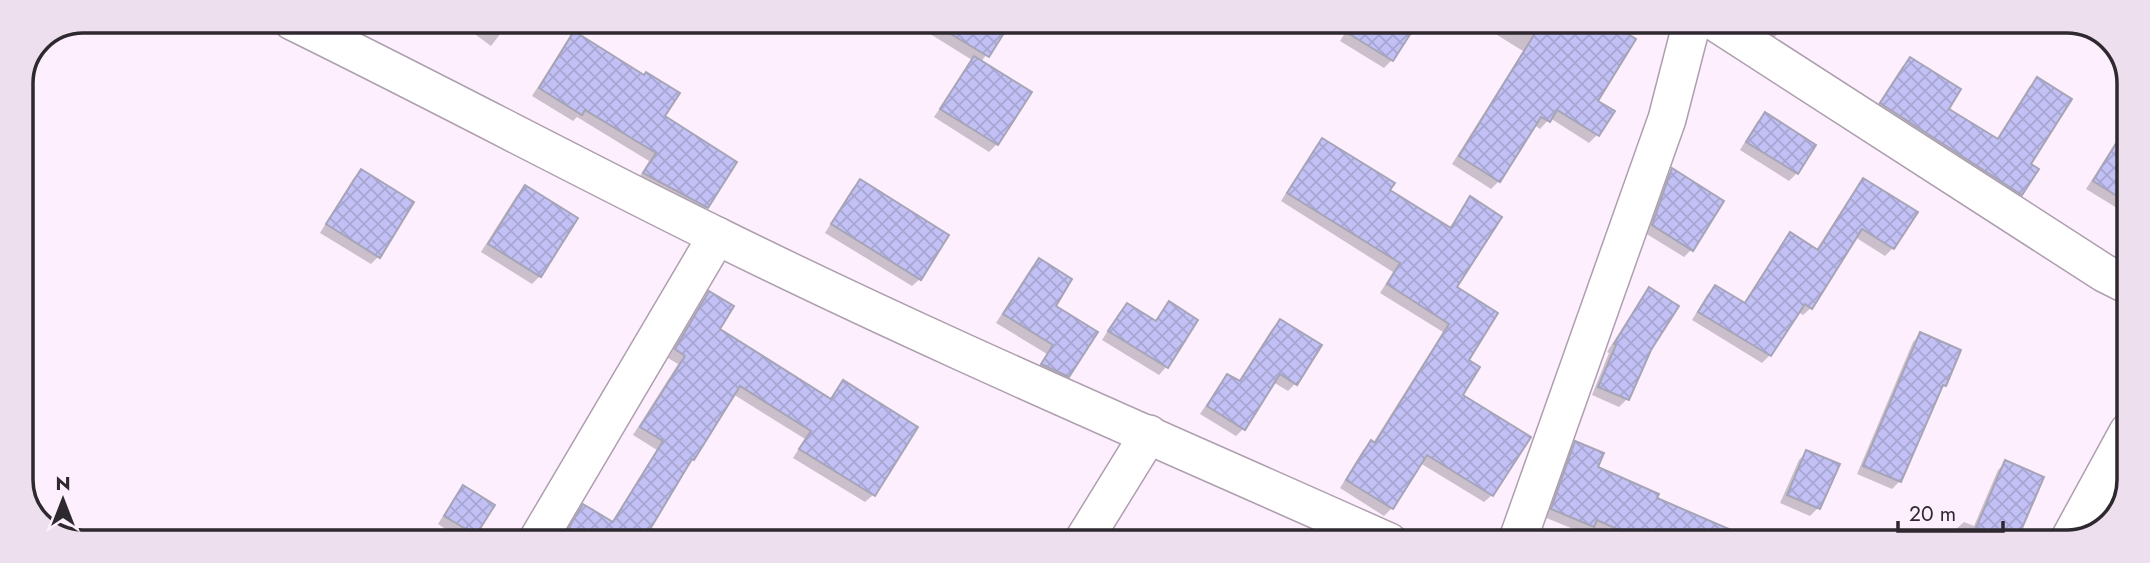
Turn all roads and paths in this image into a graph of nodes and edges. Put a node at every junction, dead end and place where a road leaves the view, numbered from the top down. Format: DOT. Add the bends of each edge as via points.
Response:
graph roads {
  1 [pos="316,33"];
  2 [pos="1689,33"];
  3 [pos="1732,33"];
  4 [pos="718,236"];
  5 [pos="2117,280"];
  6 [pos="1149,434"];
  7 [pos="2117,452"];
  8 [pos="2075,529"];
  9 [pos="544,530"];
  10 [pos="1090,530"];
  11 [pos="1362,530"];
  12 [pos="1521,530"];
  1 -- 4 [label="street"];
  2 -- 12 [label="street" via="1667,119"];
  3 -- 5 [label="street"];
  4 -- 6 [label="street"];
  4 -- 9 [label="street"];
  6 -- 10 [label="street"];
  6 -- 11 [label="street"];
  7 -- 8 [label="street"];
}
